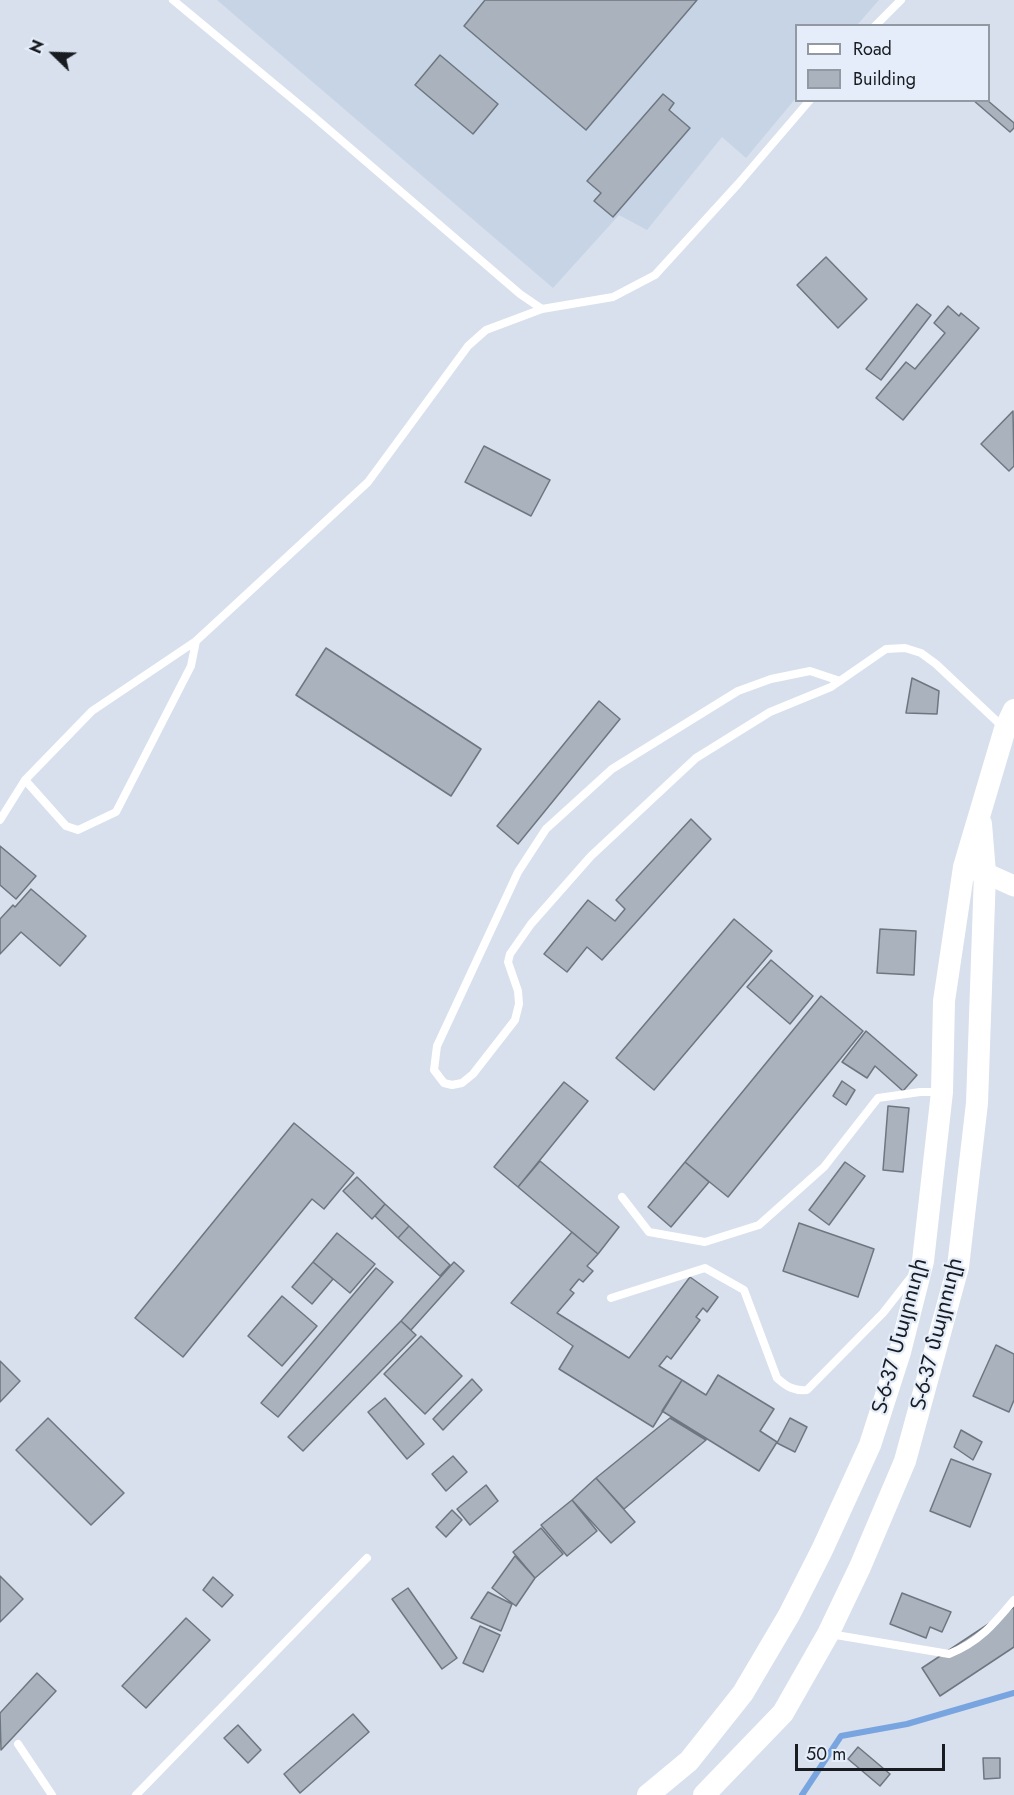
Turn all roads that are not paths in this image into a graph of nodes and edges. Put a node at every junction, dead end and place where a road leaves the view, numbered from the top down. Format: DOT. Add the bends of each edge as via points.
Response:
graph roads {
  1 [pos="173,0"];
  2 [pos="902,0"];
  3 [pos="877,24"];
  4 [pos="808,102"];
  5 [pos="542,309"];
  6 [pos="195,641"];
  7 [pos="840,681"];
  8 [pos="1009,720"];
  9 [pos="25,780"];
  10 [pos="980,813"];
  11 [pos="0,820"];
  12 [pos="964,867"];
  13 [pos="985,873"];
  14 [pos="1014,886"];
  15 [pos="942,1092"];
  16 [pos="621,1197"];
  17 [pos="923,1261"];
  18 [pos="958,1267"];
  19 [pos="611,1298"];
  20 [pos="367,1558"];
  21 [pos="1014,1600"];
  22 [pos="828,1634"];
  23 [pos="18,1744"];
  24 [pos="52,1795"];
  25 [pos="136,1795"];
  26 [pos="648,1795"];
  27 [pos="704,1795"];
  1 -- 5 [label="lane"];
  2 -- 3 [label="lane"];
  4 -- 5 [label="lane" via="655,275 613,297"];
  5 -- 6 [label="lane" via="486,330 468,346 368,482"];
  6 -- 9 [label="lane" via="92,711"];
  6 -- 9 [label="lane" via="191,666 116,812 78,830 66,826"];
  7 -- 7 [label="lane" via="770,712 696,758 591,856 510,954 508,962 519,1004 515,1020 473,1074 462,1083 444,1083 434,1070 437,1046 518,872 546,829 612,770 738,691 810,671"];
  7 -- 8 [label="lane" via="886,649 905,648 921,653"];
  8 -- 10 [label="main road, Տ-6-37 Մայրուղի"];
  9 -- 11 [label="lane"];
  10 -- 12 [label="main road, Տ-6-37 Մայրուղի"];
  10 -- 13 [label="main road, Տ-6-37 մայրուղի"];
  12 -- 13 [label="street"];
  12 -- 15 [label="main road, Տ-6-37 Մայրուղի" via="944,1001"];
  13 -- 14 [label="street"];
  13 -- 18 [label="main road, Տ-6-37 մայրուղի" via="977,1103"];
  15 -- 16 [label="lane" via="878,1098 824,1167 759,1225 705,1242 650,1232"];
  15 -- 17 [label="main road, Տ-6-37 Մայրուղի"];
  17 -- 18 [label="main road"];
  17 -- 19 [label="lane" via="882,1312 807,1390 796,1391 777,1378 744,1290 705,1268"];
  17 -- 26 [label="main road, Տ-6-37 Մայրուղի" via="900,1352 870,1445 789,1615 743,1693 688,1761"];
  18 -- 22 [label="main road, Տ-6-37 մայրուղի" via="905,1461"];
  20 -- 25 [label="lane"];
  21 -- 22 [label="lane" via="989,1630 949,1654"];
  22 -- 27 [label="main road, Տ-6-37 մայրուղի" via="783,1713"];
  23 -- 24 [label="lane"];
}
